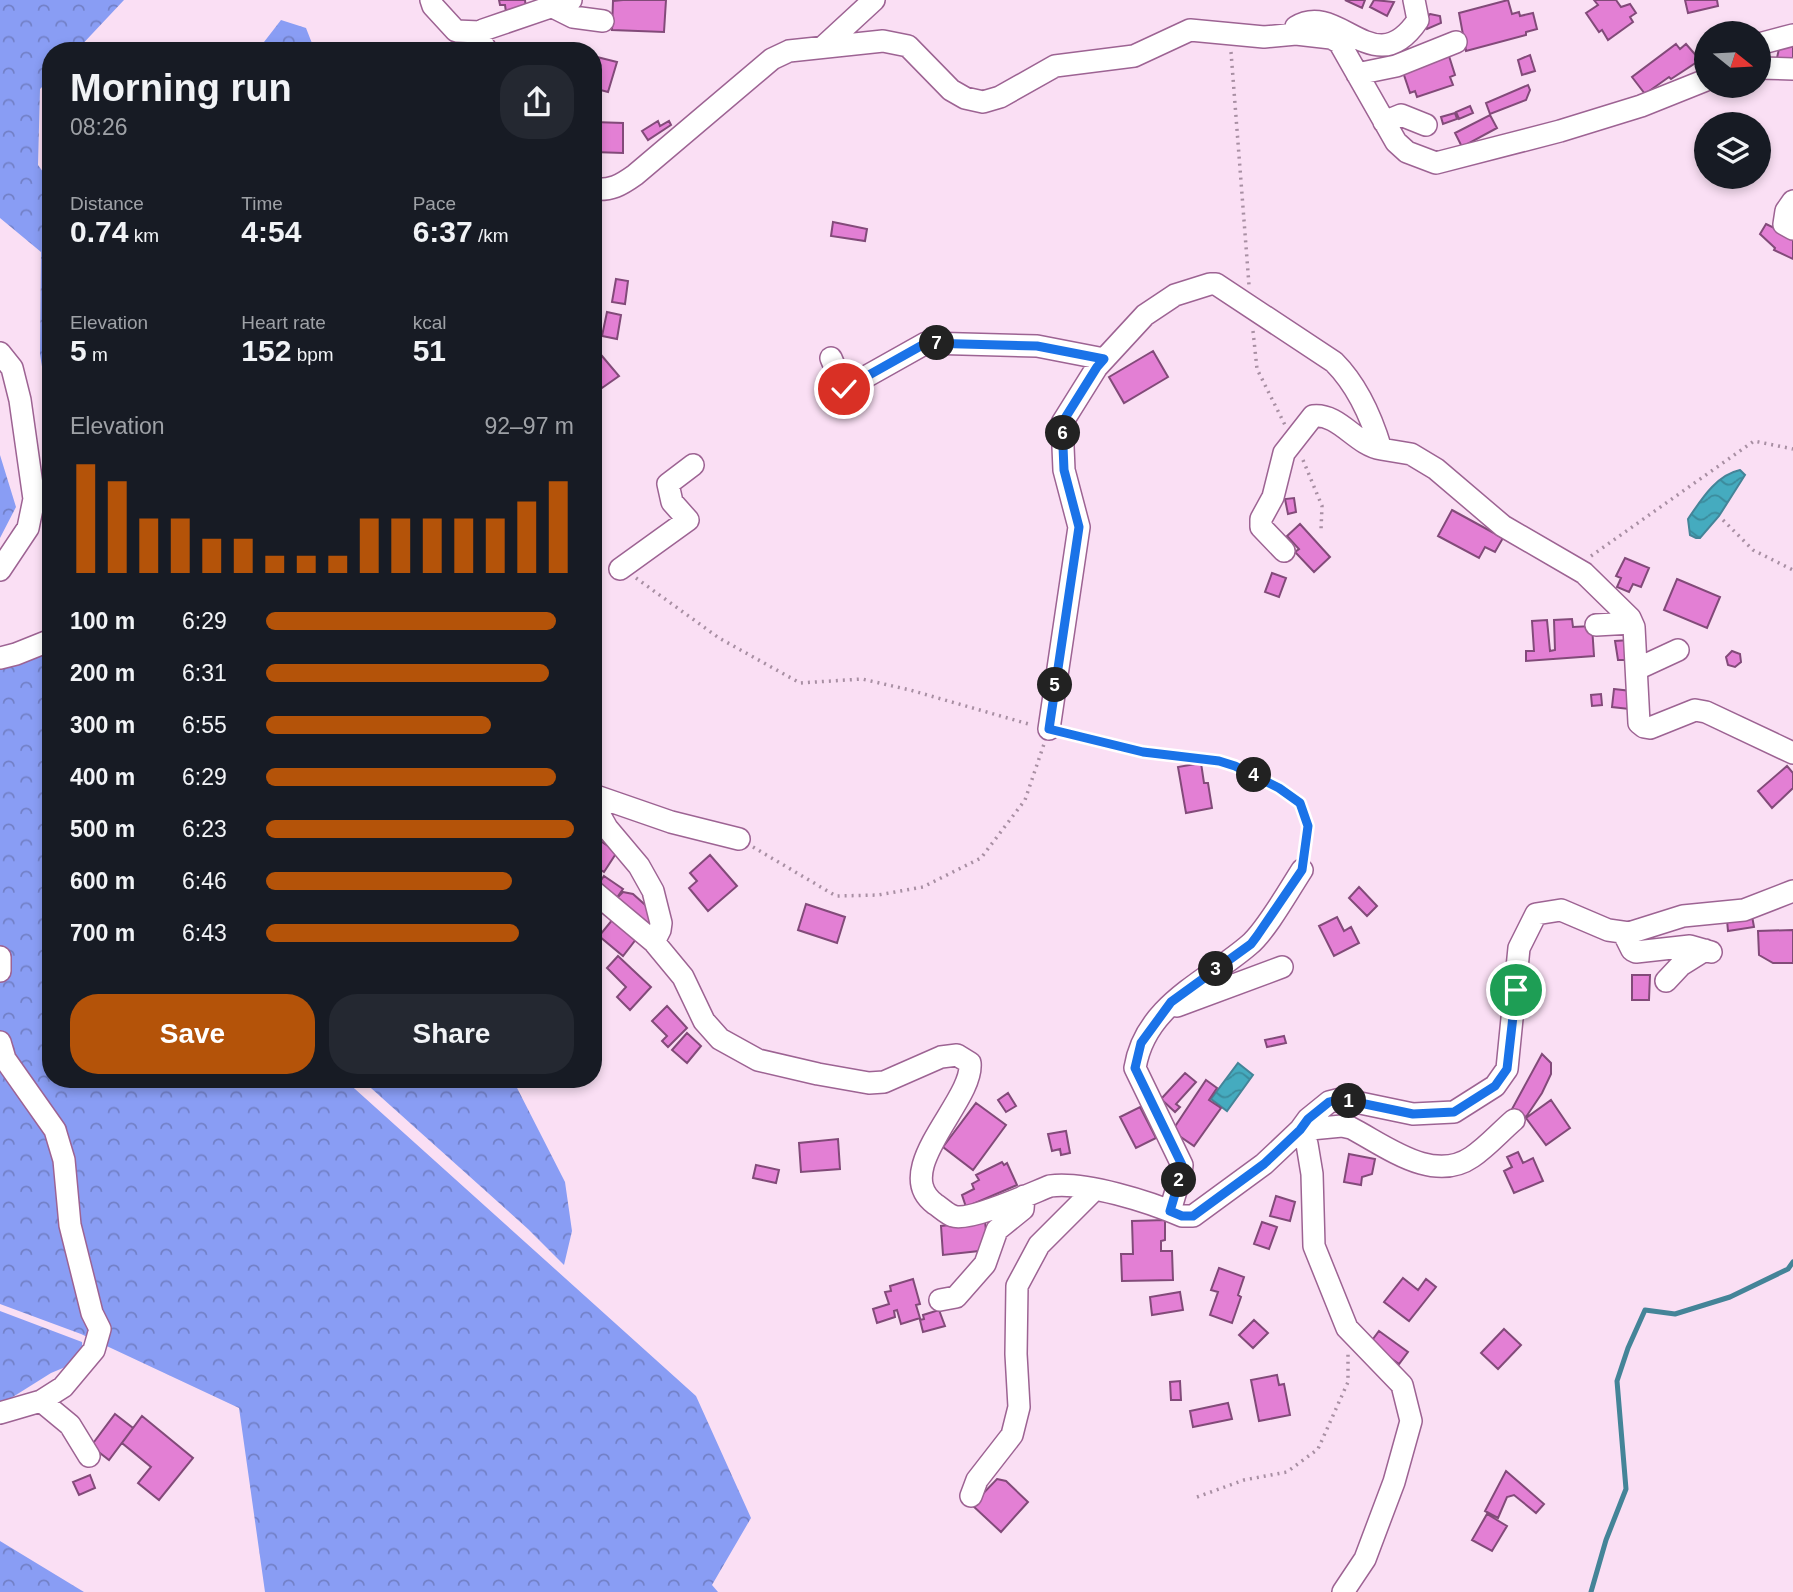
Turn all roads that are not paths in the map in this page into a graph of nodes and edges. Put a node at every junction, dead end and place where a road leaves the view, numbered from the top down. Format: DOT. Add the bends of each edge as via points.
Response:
graph roads {
  1 [pos="431,0"];
  2 [pos="874,0"];
  3 [pos="1414,0"];
  4 [pos="562,3"];
  5 [pos="603,21"];
  6 [pos="1296,34"];
  7 [pos="1790,37"];
  8 [pos="483,41"];
  9 [pos="1771,41"];
  10 [pos="1456,42"];
  11 [pos="823,47"];
  12 [pos="1771,68"];
  13 [pos="1793,69"];
  14 [pos="1357,74"];
  15 [pos="1694,84"];
  16 [pos="1384,122"];
  17 [pos="1426,125"];
  18 [pos="602,190"];
  19 [pos="1793,201"];
  20 [pos="1793,229"];
  21 [pos="0,353"];
  22 [pos="831,358"];
  23 [pos="1104,359"];
  24 [pos="1381,449"];
  25 [pos="693,465"];
  26 [pos="1284,551"];
  27 [pos="0,569"];
  28 [pos="620,569"];
  29 [pos="1632,623"];
  30 [pos="1596,625"];
  31 [pos="42,644"];
  32 [pos="1678,650"];
  33 [pos="0,658"];
  34 [pos="1637,669"];
  35 [pos="1049,729"];
  36 [pos="1793,753"];
  37 [pos="602,798"];
  38 [pos="602,819"];
  39 [pos="739,839"];
  40 [pos="1302,870"];
  41 [pos="1793,891"];
  42 [pos="602,899"];
  43 [pos="1623,932"];
  44 [pos="654,942"];
  45 [pos="0,957"];
  46 [pos="1282,967"];
  47 [pos="0,971"];
  48 [pos="1666,981"];
  49 [pos="1165,1010"];
  50 [pos="0,1042"];
  51 [pos="1514,1120"];
  52 [pos="1300,1130"];
  53 [pos="1504,1150"];
  54 [pos="1471,1158"];
  55 [pos="1094,1190"];
  56 [pos="1024,1196"];
  57 [pos="1170,1211"];
  58 [pos="940,1300"];
  59 [pos="41,1401"];
  60 [pos="0,1413"];
  61 [pos="89,1456"];
  62 [pos="971,1496"];
  63 [pos="1343,1592"];
  1 -- 8 [label="street" via="456,31"];
  2 -- 11 [label="street"];
  3 -- 6 [label="street" via="1418,20 1391,44 1376,46 1334,24 1311,20 1296,27"];
  4 -- 5 [label="street" via="573,17"];
  4 -- 8 [label="street"];
  6 -- 11 [label="street" via="1264,37 1190,30 1134,55 1055,66 983,102 965,99 951,90 908,46 883,41"];
  6 -- 14 [label="street" via="1339,42"];
  7 -- 9 [label="street"];
  10 -- 14 [label="street" via="1396,66"];
  11 -- 18 [label="street" via="789,51 772,60 635,175 618,187"];
  12 -- 13 [label="street"];
  14 -- 16 [label="street"];
  15 -- 16 [label="street" via="1618,113 1443,163 1401,148"];
  16 -- 17 [label="street" via="1401,115"];
  19 -- 20 [label="street" via="1784,224"];
  21 -- 27 [label="street" via="12,368 20,400 34,499 28,528"];
  22 -- 23 [label="street" via="844,389 926,343 1037,346"];
  23 -- 24 [label="street" via="1145,315 1175,295 1216,284 1334,362 1350,378"];
  23 -- 35 [label="street" via="1062,423 1064,470 1079,527"];
  24 -- 26 [label="street" via="1370,447 1330,418 1315,415 1284,453 1273,497 1260,523"];
  24 -- 29 [label="street" via="1411,454 1436,469 1503,526 1584,573"];
  25 -- 28 [label="street" via="668,484 672,502 688,520"];
  29 -- 30 [label="street"];
  29 -- 34 [label="street"];
  31 -- 33 [label="street"];
  32 -- 34 [label="street"];
  34 -- 36 [label="street" via="1639,723 1644,727 1695,710"];
  37 -- 39 [label="street"];
  38 -- 44 [label="street" via="653,891 661,923"];
  40 -- 49 [label="street" via="1251,944"];
  41 -- 43 [label="street" via="1744,910 1683,916"];
  42 -- 44 [label="street"];
  43 -- 48 [label="street" via="1636,952 1690,946 1708,951 1681,965"];
  43 -- 52 [label="street" via="1561,910 1536,914 1519,948 1507,1069 1495,1086 1454,1112 1413,1114 1341,1099 1329,1102"];
  44 -- 56 [label="street" via="683,977 720,1040 758,1060 869,1083 884,1082 941,1057 957,1055 970,1063 969,1080 924,1163 920,1182 931,1201 953,1216 968,1217"];
  45 -- 47 [label="street"];
  46 -- 49 [label="street"];
  49 -- 57 [label="street" via="1141,1043 1135,1068 1182,1165"];
  50 -- 59 [label="street" via="5,1059 55,1130 64,1160 70,1225 100,1329 94,1350 63,1387"];
  51 -- 54 [label="street"];
  52 -- 54 [label="street" via="1351,1128 1421,1164 1452,1166"];
  52 -- 57 [label="street" via="1264,1164 1193,1216"];
  52 -- 63 [label="street" via="1312,1174 1314,1246 1347,1328 1402,1385 1411,1421 1365,1559"];
  53 -- 54 [label="street" via="1492,1157"];
  55 -- 56 [label="street" via="1061,1184"];
  55 -- 57 [label="street"];
  55 -- 62 [label="street" via="1039,1245 1017,1286 1019,1407 1012,1435 977,1480"];
  56 -- 58 [label="street" via="1023,1209 997,1230 985,1264 956,1297"];
  59 -- 60 [label="street"];
  59 -- 61 [label="street" via="70,1426"];
}
